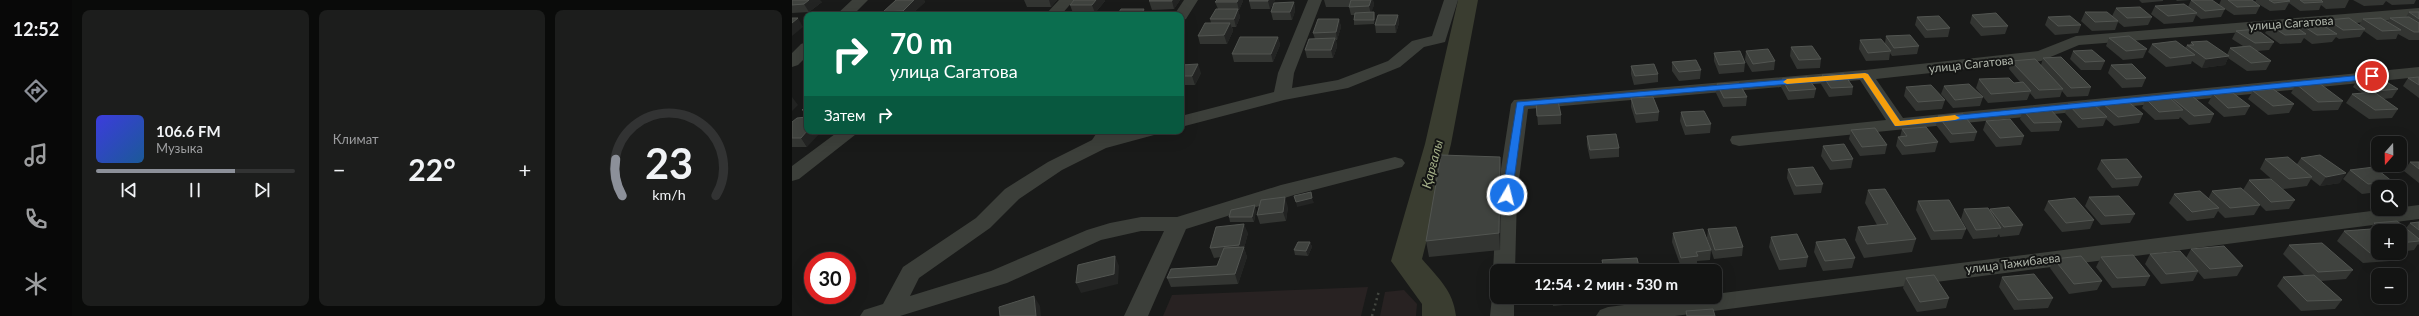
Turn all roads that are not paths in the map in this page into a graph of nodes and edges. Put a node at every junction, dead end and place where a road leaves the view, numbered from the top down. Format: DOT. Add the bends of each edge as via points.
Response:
graph roads {
  1 [pos="861,0"];
  2 [pos="1066,0"];
  3 [pos="1191,0"];
  4 [pos="1315,0"];
  5 [pos="1451,0"];
  6 [pos="847,12"];
  7 [pos="1056,12"];
  8 [pos="1184,12"];
  9 [pos="2419,13"];
  10 [pos="804,44"];
  11 [pos="792,45"];
  12 [pos="804,50"];
  13 [pos="792,62"];
  14 [pos="2419,72"];
  15 [pos="1865,75"];
  16 [pos="1282,95"];
  17 [pos="1184,121"];
  18 [pos="1898,124"];
  19 [pos="847,134"];
  20 [pos="1129,134"];
  21 [pos="1103,138"];
  22 [pos="1739,140"];
  23 [pos="1395,163"];
  24 [pos="792,175"];
  25 [pos="2419,212"];
  26 [pos="1178,224"];
  27 [pos="1504,264"];
  28 [pos="1503,304"];
  29 [pos="883,314"];
  30 [pos="1136,316"];
  31 [pos="1502,316"];
  32 [pos="1608,316"];
  1 -- 6 [label="street"];
  2 -- 7 [label="street"];
  3 -- 8 [label="street"];
  4 -- 16 [label="street" via="1286,72"];
  5 -- 16 [label="street" via="1439,39 1418,44 1394,64 1342,84"];
  9 -- 15 [label="street, улица Сагатова" via="2120,36 2076,42 2041,56"];
  10 -- 11 [label="street"];
  12 -- 13 [label="street"];
  14 -- 18 [label="street"];
  15 -- 18 [label="street"];
  15 -- 27 [label="street, улица Сагатова" via="1520,104 1507,195"];
  16 -- 17 [label="street"];
  18 -- 22 [label="street"];
  19 -- 24 [label="street"];
  20 -- 21 [label="street"];
  21 -- 29 [label="street" via="1012,194 983,223 911,273"];
  23 -- 26 [label="street" via="1288,190"];
  25 -- 32 [label="street, улица Тажибаева"];
  26 -- 29 [label="street" via="1140,224 1094,235 999,277"];
  26 -- 30 [label="street"];
  28 -- 31 [label="street"];
}
